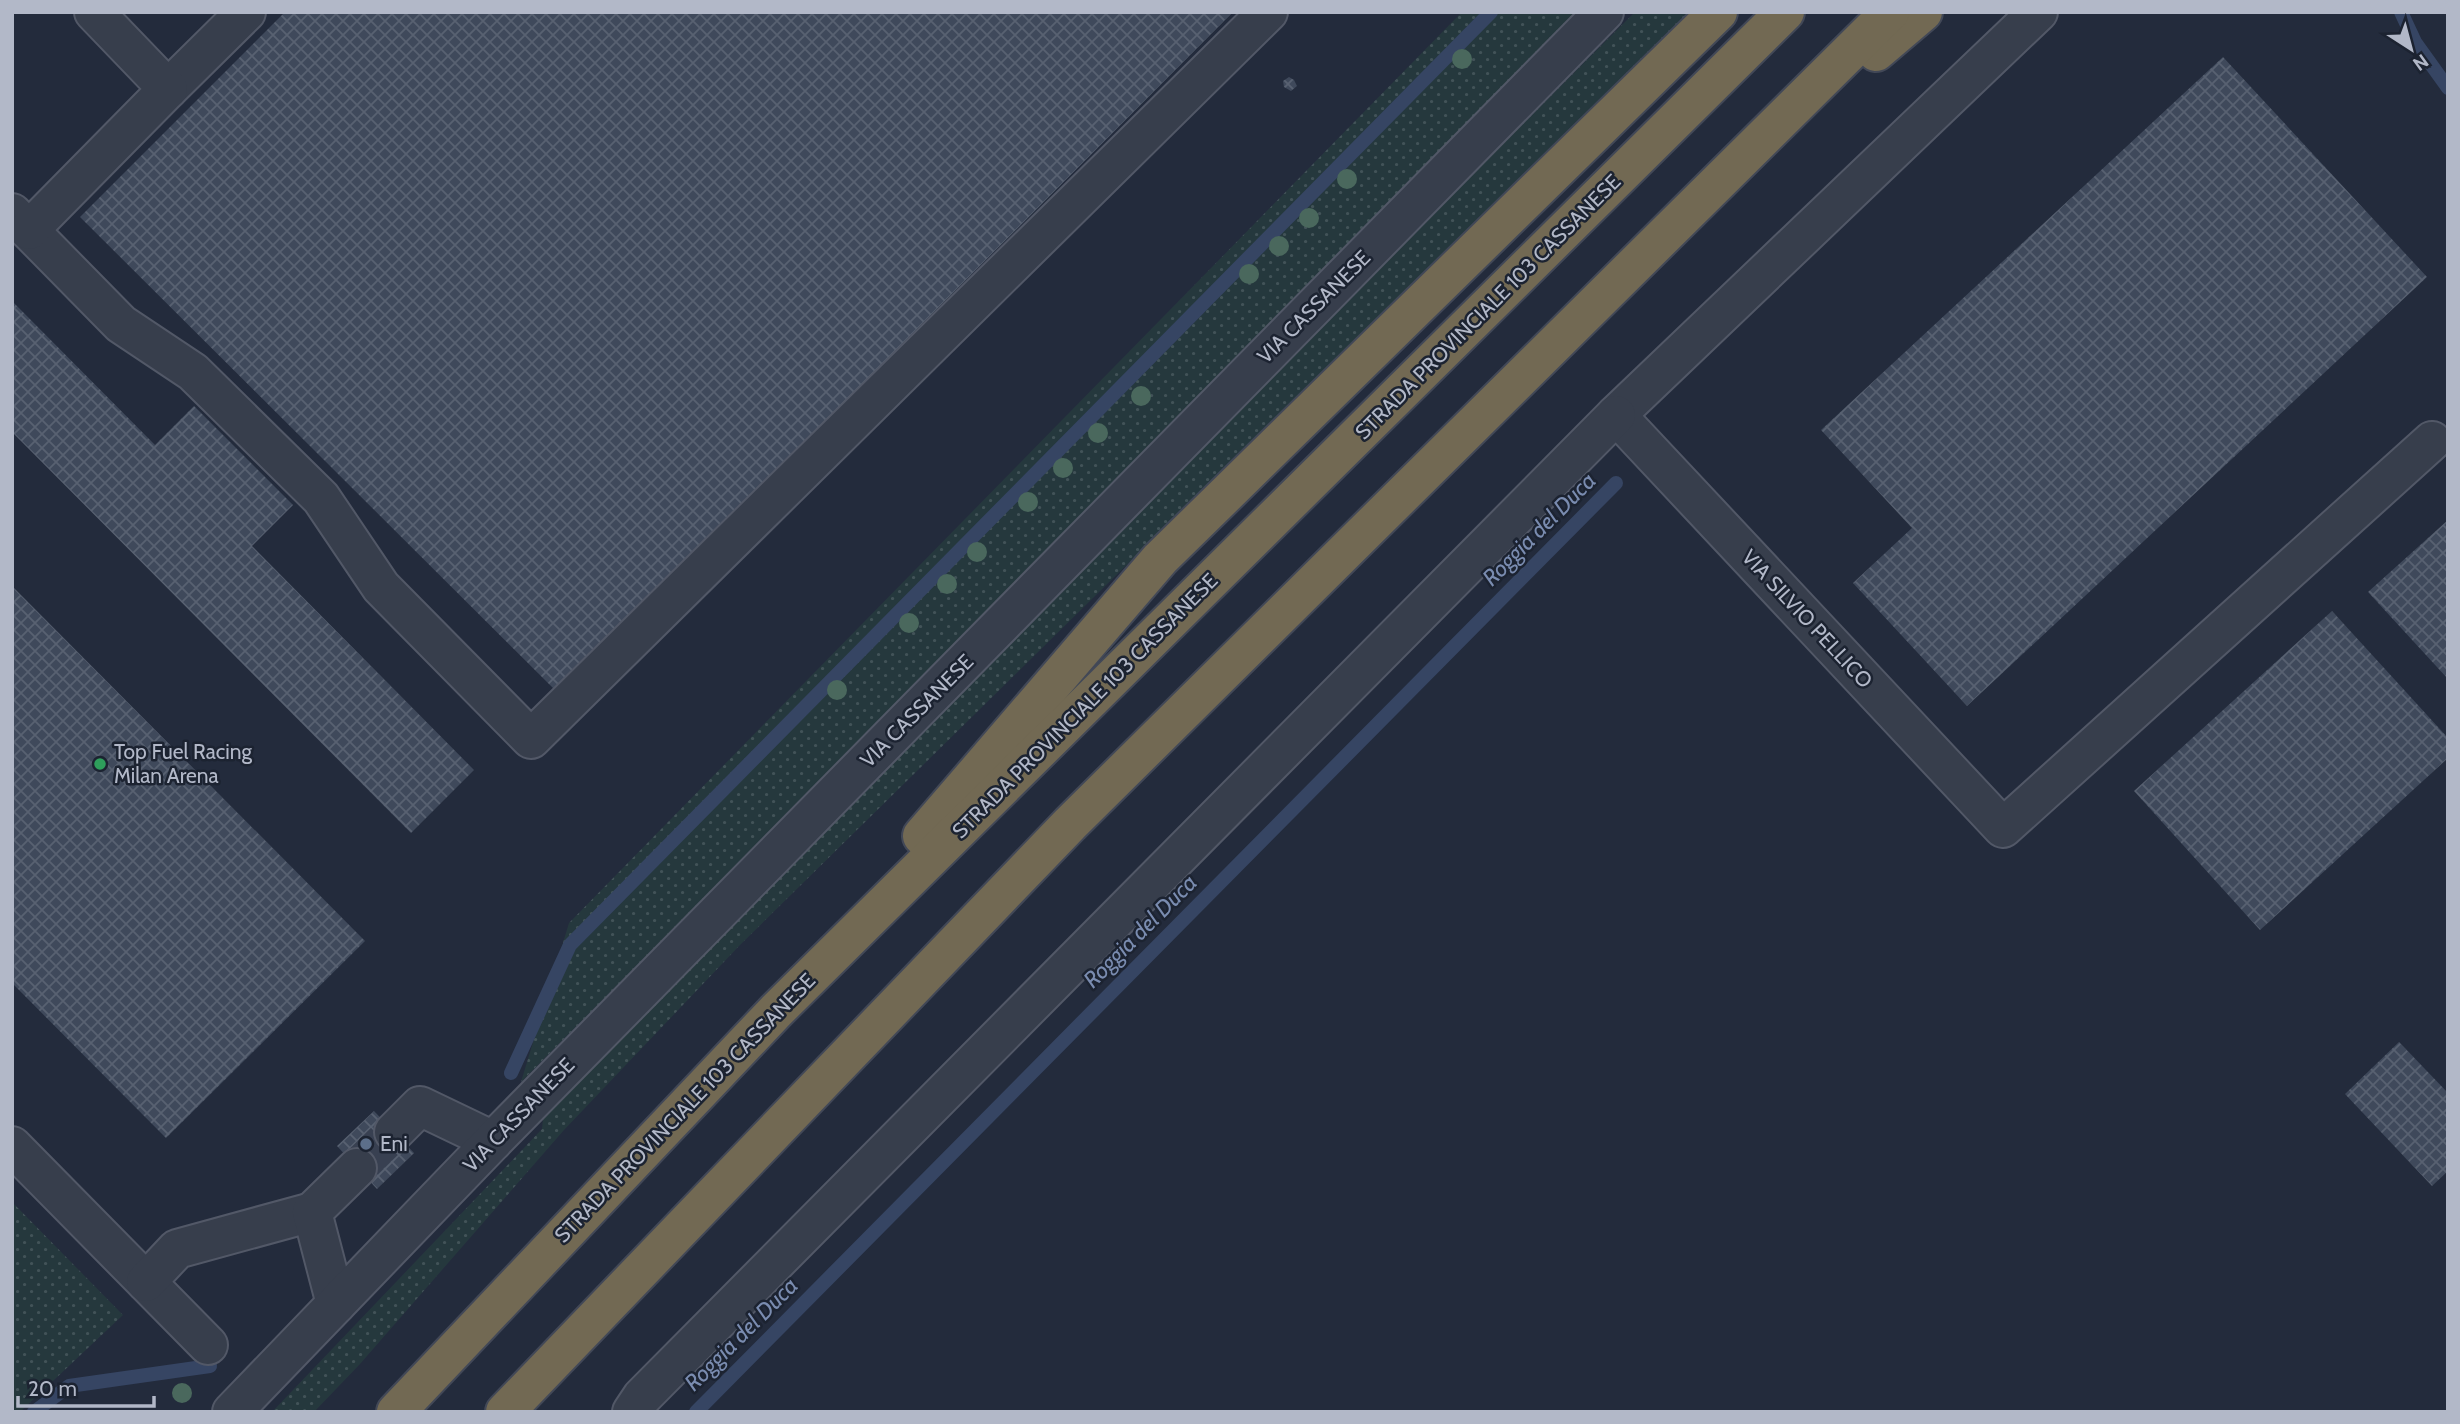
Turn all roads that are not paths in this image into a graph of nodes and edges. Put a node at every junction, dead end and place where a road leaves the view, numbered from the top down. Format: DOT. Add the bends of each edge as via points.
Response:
graph roads {
  1 [pos="94,12"];
  2 [pos="246,12"];
  3 [pos="1268,12"];
  4 [pos="1604,12"];
  5 [pos="1718,12"];
  6 [pos="1785,12"];
  7 [pos="1890,12"];
  8 [pos="1923,12"];
  9 [pos="2038,12"];
  10 [pos="168,89"];
  11 [pos="21,221"];
  12 [pos="1676,221"];
  13 [pos="1616,415"];
  14 [pos="2432,442"];
  15 [pos="776,1011"];
  16 [pos="394,1132"];
  17 [pos="493,1141"];
  18 [pos="12,1146"];
  19 [pos="357,1168"];
  20 [pos="312,1212"];
  21 [pos="146,1282"];
  22 [pos="336,1304"];
  23 [pos="208,1345"];
  24 [pos="232,1412"];
  25 [pos="397,1412"];
  26 [pos="505,1412"];
  27 [pos="632,1412"];
  1 -- 10 [label="street"];
  2 -- 10 [label="street"];
  3 -- 11 [label="street" via="531,739 381,587 321,498 193,372 121,324"];
  4 -- 17 [label="street, VIA CASSANESE"];
  5 -- 15 [label="highway" via="1160,559"];
  6 -- 15 [label="highway, STRADA PROVINCIALE 103 CASSANESE"];
  7 -- 12 [label="highway"];
  8 -- 12 [label="highway"];
  9 -- 13 [label="street"];
  10 -- 11 [label="street"];
  12 -- 26 [label="highway" via="1070,824"];
  13 -- 14 [label="street, VIA SILVIO PELLICO" via="2003,828"];
  13 -- 27 [label="street"];
  15 -- 25 [label="highway, STRADA PROVINCIALE 103 CASSANESE"];
  16 -- 17 [label="street" via="419,1105"];
  17 -- 22 [label="street, VIA CASSANESE"];
  18 -- 21 [label="street"];
  19 -- 20 [label="street"];
  20 -- 21 [label="street" via="177,1249"];
  20 -- 22 [label="street"];
  21 -- 23 [label="street"];
  22 -- 24 [label="street, VIA CASSANESE"];
}
